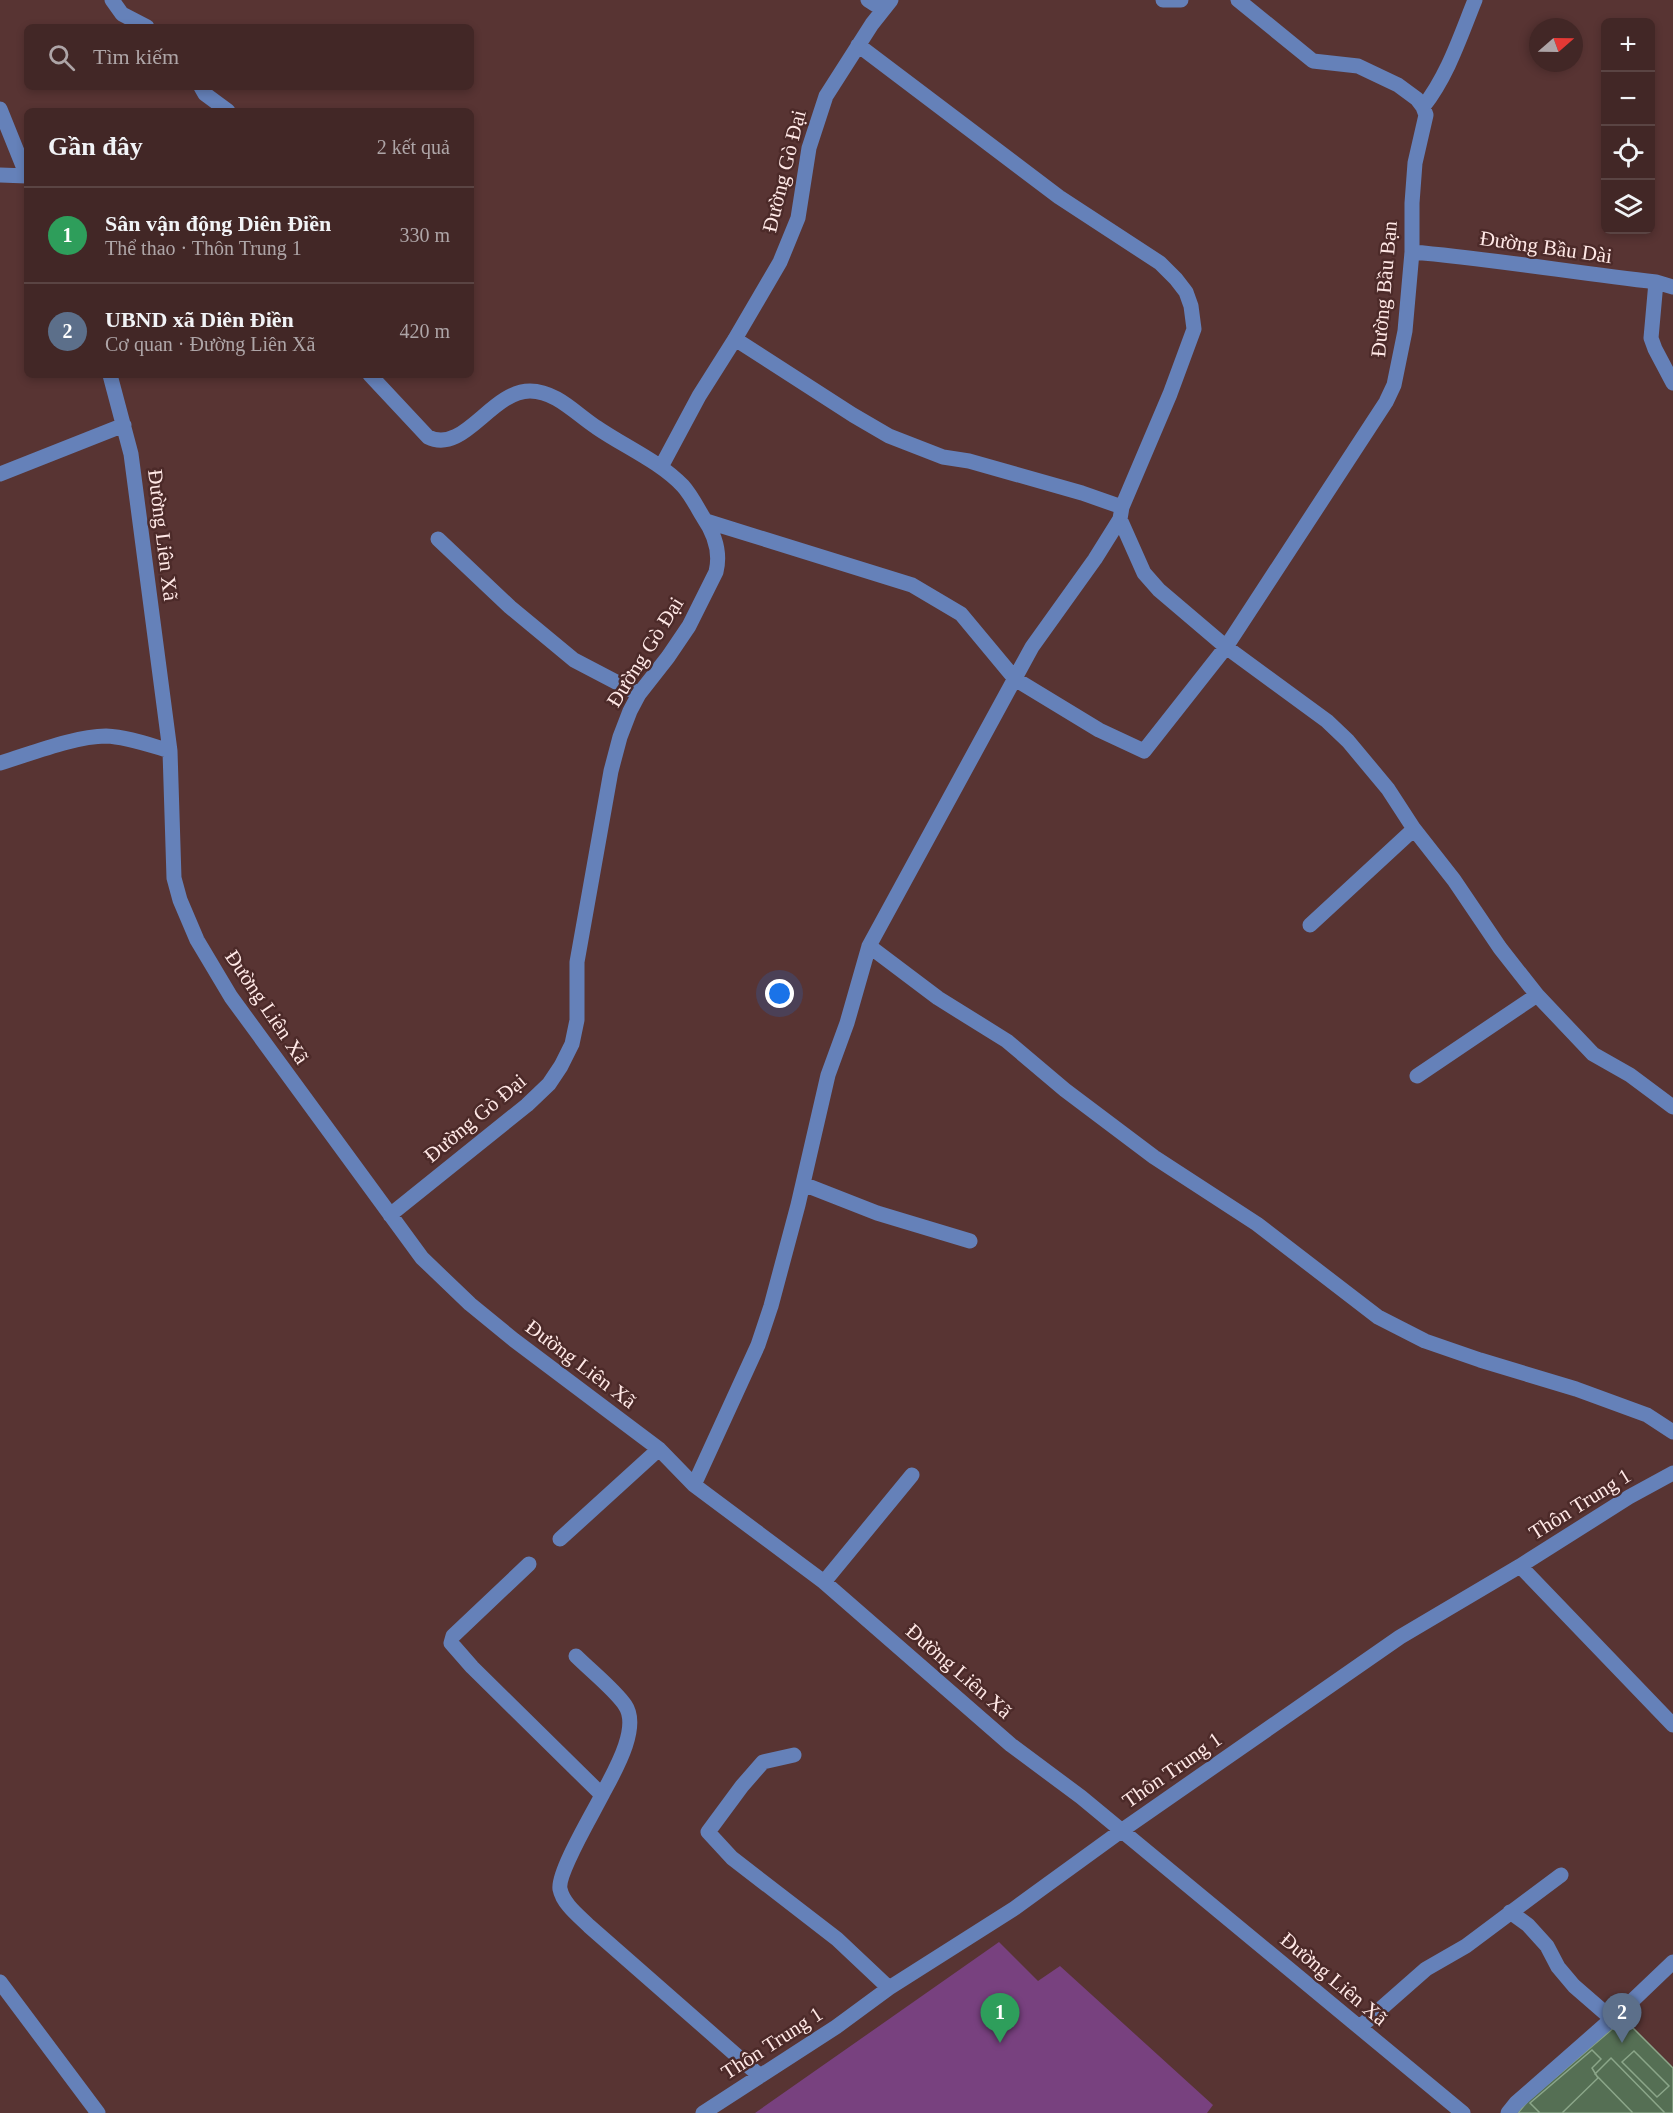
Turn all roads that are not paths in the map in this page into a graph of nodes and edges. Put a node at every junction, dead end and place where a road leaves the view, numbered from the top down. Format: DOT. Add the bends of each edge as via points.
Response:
graph roads {
  1 [pos="112,0"];
  2 [pos="868,0"];
  3 [pos="1163,0"];
  4 [pos="1181,0"];
  5 [pos="1238,0"];
  6 [pos="1475,0"];
  7 [pos="887,5"];
  8 [pos="141,24"];
  9 [pos="858,45"];
  10 [pos="203,90"];
  11 [pos="1423,106"];
  12 [pos="224,108"];
  13 [pos="0,109"];
  14 [pos="24,169"];
  15 [pos="0,175"];
  16 [pos="24,176"];
  17 [pos="1412,252"];
  18 [pos="1656,282"];
  19 [pos="1673,287"];
  20 [pos="735,339"];
  21 [pos="111,378"];
  22 [pos="373,378"];
  23 [pos="1673,384"];
  24 [pos="124,425"];
  25 [pos="661,467"];
  26 [pos="0,474"];
  27 [pos="1121,513"];
  28 [pos="706,521"];
  29 [pos="438,539"];
  30 [pos="1226,647"];
  31 [pos="1015,679"];
  32 [pos="639,694"];
  33 [pos="170,751"];
  34 [pos="0,763"];
  35 [pos="1414,829"];
  36 [pos="1310,925"];
  37 [pos="869,946"];
  38 [pos="1537,995"];
  39 [pos="1417,1076"];
  40 [pos="1673,1107"];
  41 [pos="803,1184"];
  42 [pos="390,1215"];
  43 [pos="970,1241"];
  44 [pos="1673,1432"];
  45 [pos="659,1449"];
  46 [pos="1673,1473"];
  47 [pos="912,1475"];
  48 [pos="694,1485"];
  49 [pos="560,1539"];
  50 [pos="529,1564"];
  51 [pos="1520,1566"];
  52 [pos="824,1582"];
  53 [pos="576,1656"];
  54 [pos="1673,1725"];
  55 [pos="794,1755"];
  56 [pos="602,1795"];
  57 [pos="1121,1831"];
  58 [pos="1561,1875"];
  59 [pos="1510,1912"];
  60 [pos="1673,1962"];
  61 [pos="0,1982"];
  62 [pos="888,1988"];
  63 [pos="1612,2019"];
  64 [pos="1360,2027"];
  65 [pos="760,2076"];
  66 [pos="98,2113"];
  67 [pos="703,2113"];
  68 [pos="1463,2113"];
  69 [pos="1508,2113"];
  1 -- 8 [label="street" via="122,14"];
  2 -- 7 [label="street"];
  3 -- 4 [label="street"];
  5 -- 11 [label="street" via="1314,61 1358,66 1398,84"];
  6 -- 11 [label="street" via="1448,67"];
  7 -- 9 [label="street, Đường Gò Đại"];
  9 -- 20 [label="street, Đường Gò Đại" via="832,84 818,118 791,238"];
  9 -- 27 [label="street" via="1043,185 1161,263 1186,292 1194,329"];
  10 -- 12 [label="street"];
  11 -- 17 [label="street, Đường Bầu Bạn" via="1426,115 1415,163"];
  13 -- 14 [label="street"];
  15 -- 16 [label="street"];
  17 -- 18 [label="street, Đường Bầu Dài"];
  17 -- 30 [label="street, Đường Bầu Bạn" via="1401,356 1386,402"];
  18 -- 19 [label="street, Đường Bầu Dài"];
  18 -- 23 [label="street" via="1651,338"];
  20 -- 25 [label="street, Đường Gò Đại"];
  20 -- 27 [label="street" via="889,436 943,457 1082,493"];
  21 -- 24 [label="street, Đường Liên Xã"];
  22 -- 25 [label="street" via="436,441 455,438 514,394 542,392"];
  24 -- 26 [label="street"];
  24 -- 33 [label="street, Đường Liên Xã"];
  25 -- 28 [label="street, Đường Gò Đại" via="683,487"];
  27 -- 30 [label="street" via="1144,573"];
  27 -- 31 [label="street" via="1095,560 1032,647"];
  28 -- 31 [label="street" via="912,585 961,614"];
  28 -- 32 [label="street, Đường Gò Đại" via="718,550 716,572 689,626"];
  29 -- 32 [label="street" via="574,660"];
  30 -- 31 [label="street, Đường Bầu Bạn" via="1144,751 1099,730"];
  30 -- 35 [label="street" via="1327,721 1348,741 1388,789"];
  31 -- 37 [label="street"];
  32 -- 42 [label="street, Đường Gò Đại" via="610,771 577,962 577,1020 572,1044 549,1084 527,1105"];
  33 -- 34 [label="street" via="105,736"];
  33 -- 42 [label="street, Đường Liên Xã" via="174,878 197,940 231,997"];
  35 -- 36 [label="street"];
  35 -- 38 [label="street"];
  37 -- 41 [label="street" via="828,1075"];
  37 -- 44 [label="street" via="938,998 1007,1041 1154,1157 1257,1224 1378,1317 1425,1341 1647,1415"];
  38 -- 39 [label="street"];
  38 -- 40 [label="street" via="1593,1054"];
  41 -- 43 [label="street" via="877,1213"];
  41 -- 48 [label="street" via="758,1345"];
  42 -- 45 [label="street, Đường Liên Xã" via="422,1258 470,1304"];
  45 -- 48 [label="street, Đường Liên Xã"];
  45 -- 49 [label="street"];
  46 -- 51 [label="street, Thôn Trung 1"];
  47 -- 52 [label="street"];
  48 -- 52 [label="street, Đường Liên Xã"];
  50 -- 56 [label="street" via="453,1636 451,1643"];
  51 -- 54 [label="street"];
  51 -- 57 [label="street, Thôn Trung 1" via="1400,1637"];
  52 -- 57 [label="street, Đường Liên Xã" via="1011,1745"];
  53 -- 56 [label="street" via="627,1707 631,1728"];
  55 -- 62 [label="street" via="763,1762 708,1832 732,1858 837,1940"];
  56 -- 65 [label="street" via="563,1872 560,1889 571,1909"];
  57 -- 62 [label="street, Thôn Trung 1" via="1016,1908"];
  57 -- 64 [label="street, Đường Liên Xã"];
  58 -- 59 [label="street"];
  59 -- 63 [label="street" via="1528,1925 1574,1986"];
  59 -- 64 [label="street" via="1466,1946 1426,1969"];
  60 -- 63 [label="street"];
  61 -- 66 [label="street"];
  62 -- 65 [label="street, Thôn Trung 1"];
  63 -- 69 [label="street"];
  64 -- 68 [label="street, Đường Liên Xã"];
  65 -- 67 [label="street, Thôn Trung 1"];
}
